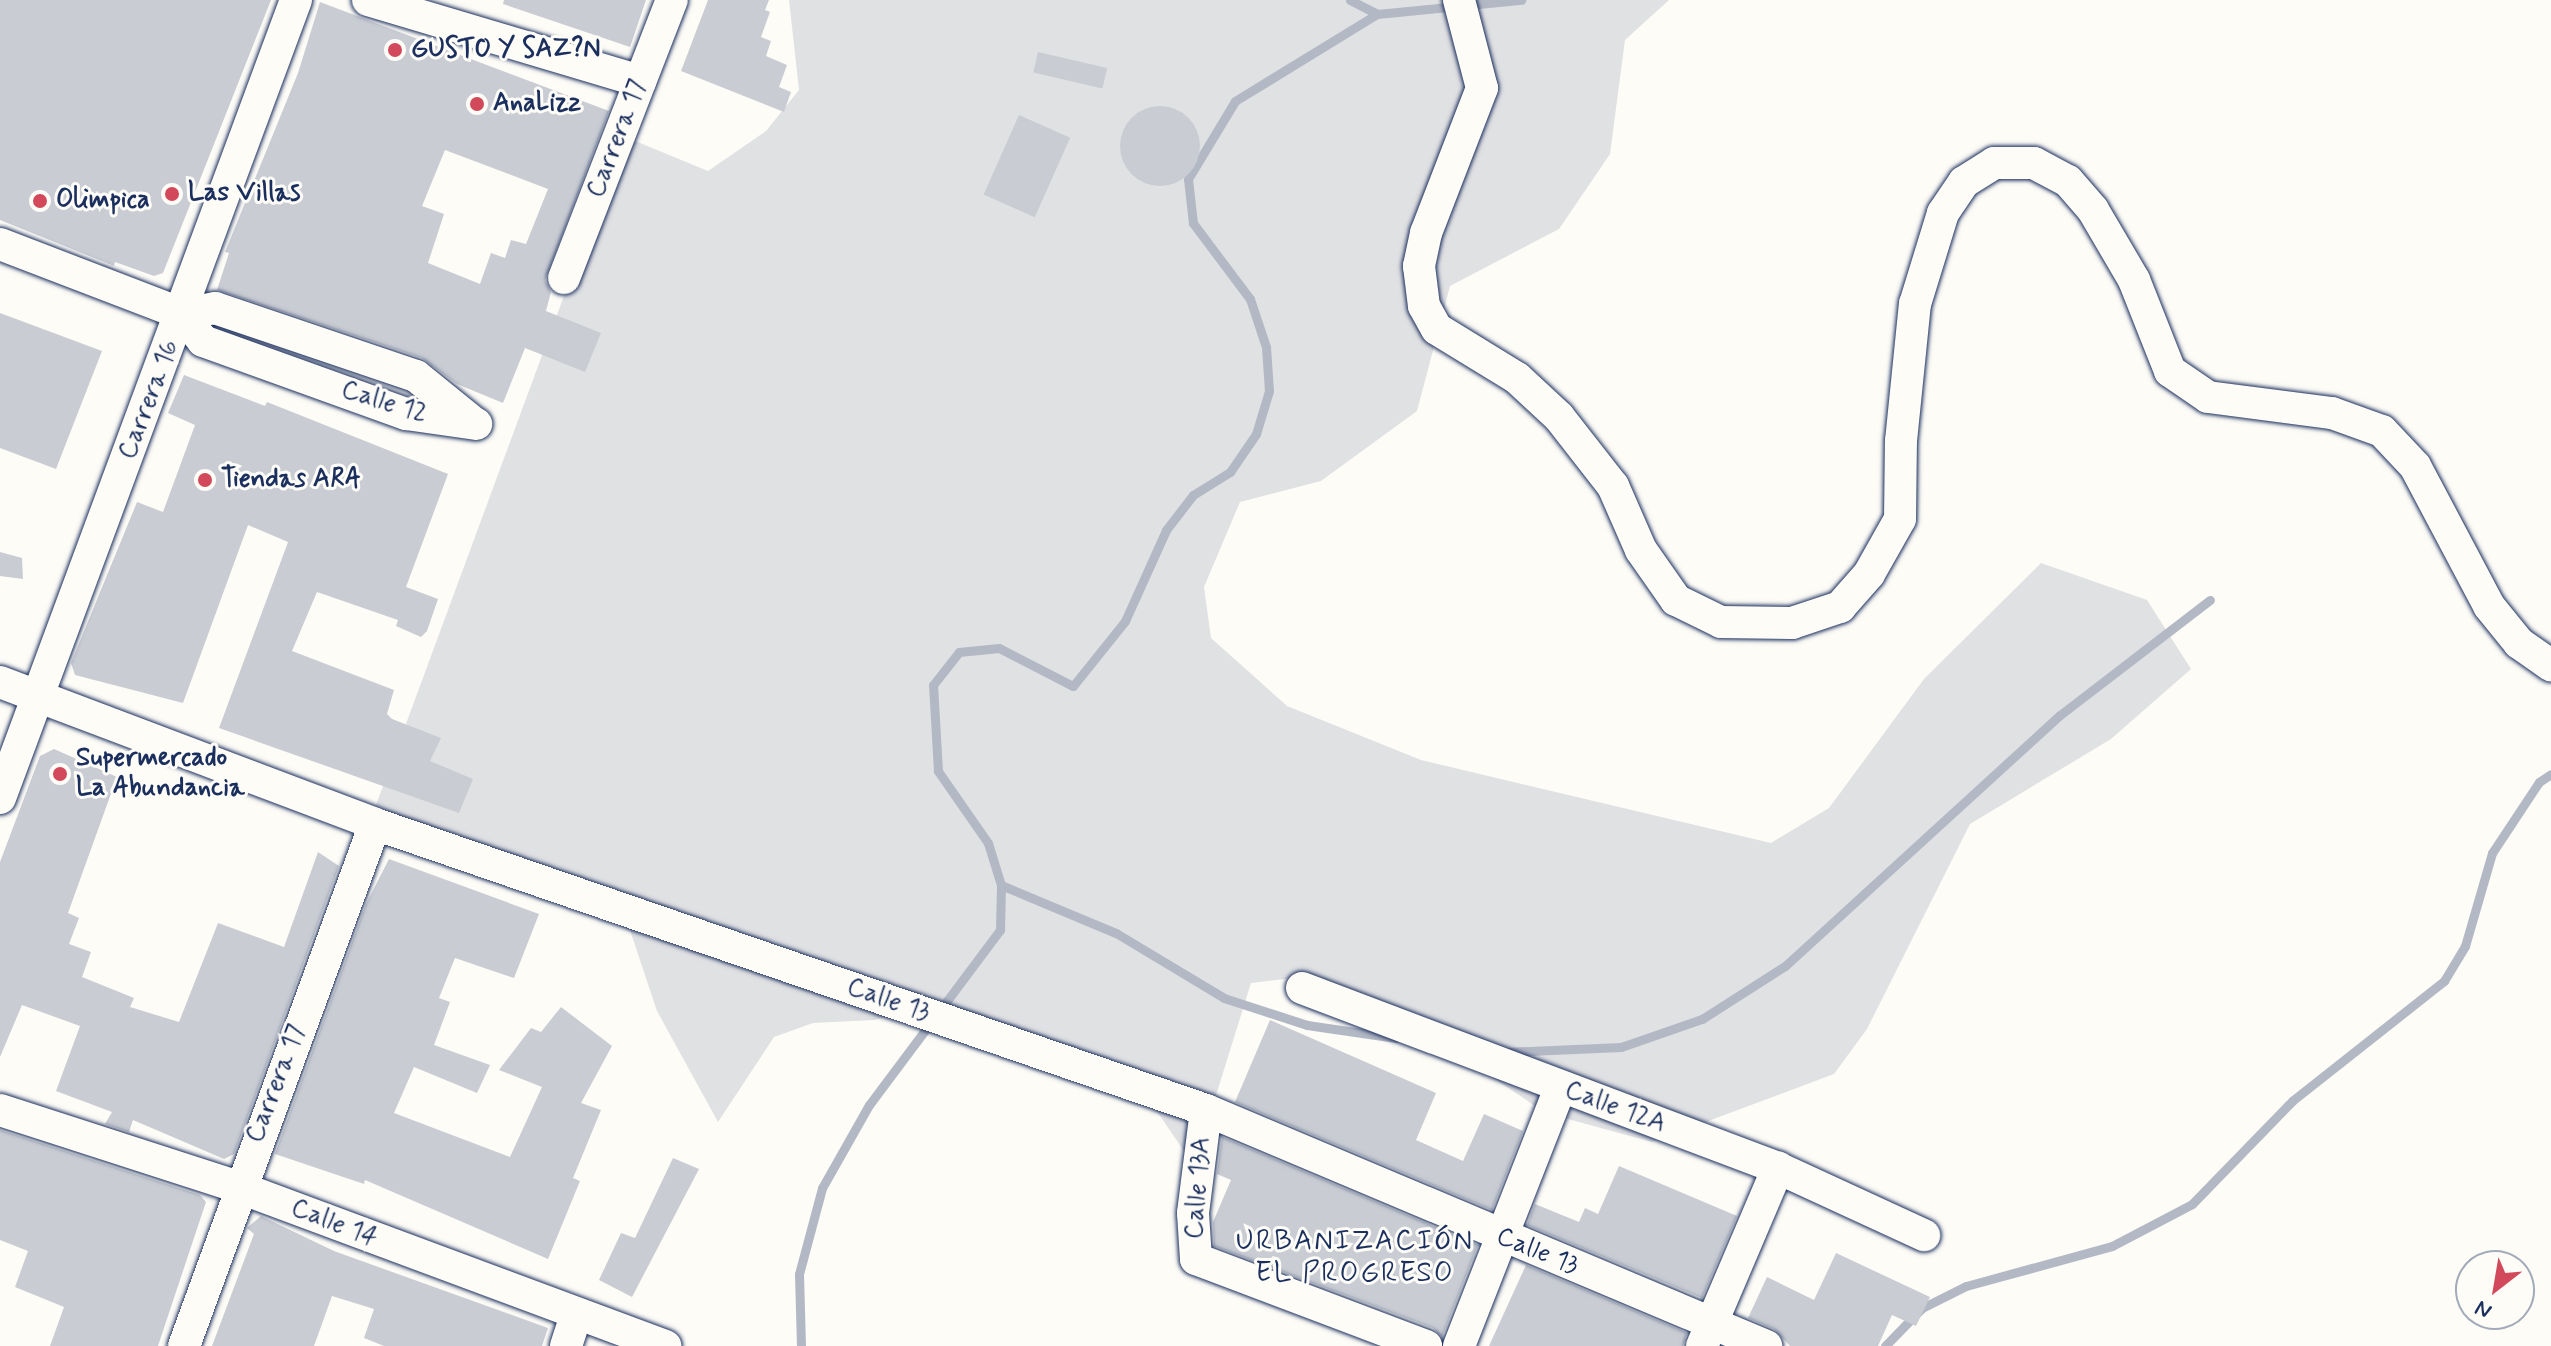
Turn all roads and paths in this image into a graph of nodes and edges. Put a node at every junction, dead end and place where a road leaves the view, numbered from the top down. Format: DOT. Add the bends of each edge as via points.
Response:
graph roads {
  1 [pos="296,0"];
  2 [pos="368,0"];
  3 [pos="672,0"];
  4 [pos="1459,0"];
  5 [pos="640,81"];
  6 [pos="0,244"];
  7 [pos="564,278"];
  8 [pos="182,314"];
  9 [pos="2551,665"];
  10 [pos="0,682"];
  11 [pos="39,695"];
  12 [pos="0,798"];
  13 [pos="375,824"];
  14 [pos="1302,988"];
  15 [pos="1560,1088"];
  16 [pos="0,1110"];
  17 [pos="1206,1110"];
  18 [pos="1778,1168"];
  19 [pos="238,1187"];
  20 [pos="1924,1235"];
  21 [pos="1502,1239"];
  22 [pos="576,1315"];
  23 [pos="1707,1333"];
  24 [pos="184,1346"];
  25 [pos="566,1346"];
  26 [pos="665,1346"];
  27 [pos="1426,1346"];
  28 [pos="1459,1346"];
  29 [pos="1766,1346"];
  1 -- 8 [label="street, Carrera 16"];
  2 -- 5 [label="street"];
  3 -- 5 [label="street, Carrera 17"];
  4 -- 9 [label="street" via="1482,88 1426,233 1419,266 1424,306 1437,329 1517,378 1559,417 1613,486 1641,550 1676,600 1721,622 1792,623 1840,607 1869,574 1900,519 1901,441 1915,304 1943,213 1964,182 1994,163 2034,163 2068,181 2093,210 2134,280 2170,371 2208,397 2332,413 2382,431 2415,466 2489,606 2519,643"];
  5 -- 7 [label="street, Carrera 17"];
  6 -- 8 [label="street, Calle 12"];
  8 -- 8 [label="street, Calle 12" via="203,341 406,414 476,424 416,376 215,308"];
  8 -- 11 [label="street, Carrera 16"];
  10 -- 11 [label="street, Calle 13"];
  11 -- 12 [label="street, Carrera 16"];
  11 -- 13 [label="street, Calle 13"];
  13 -- 17 [label="street, Calle 13"];
  13 -- 19 [label="street, Carrera 17"];
  14 -- 15 [label="street, Calle 12A"];
  15 -- 18 [label="street, Calle 12A"];
  15 -- 21 [label="street"];
  16 -- 19 [label="street, Calle 14"];
  17 -- 21 [label="street, Calle 13"];
  17 -- 27 [label="street, Calle 13A" via="1193,1213 1196,1259"];
  18 -- 20 [label="street, Calle 12A"];
  18 -- 23 [label="street"];
  19 -- 22 [label="street, Calle 14"];
  19 -- 24 [label="street, Carrera 17"];
  21 -- 23 [label="street, Calle 13"];
  21 -- 28 [label="street"];
  22 -- 25 [label="street"];
  22 -- 26 [label="street, Calle 14"];
  23 -- 29 [label="street, Calle 13"];
}
